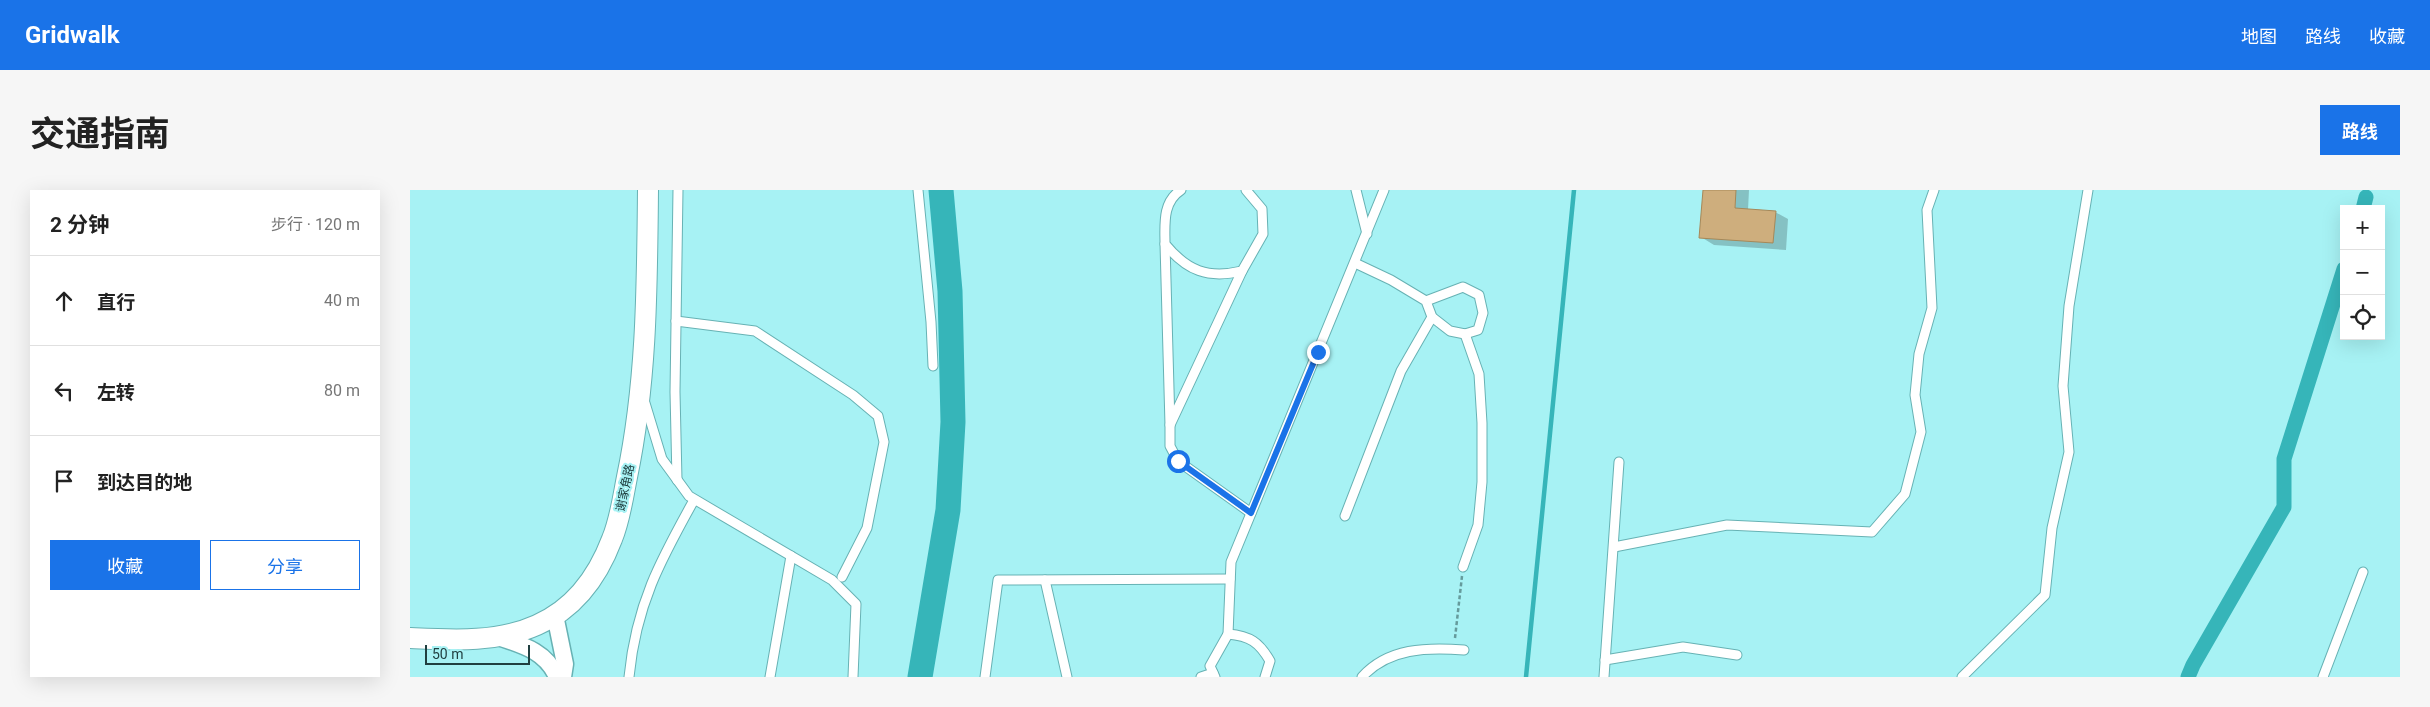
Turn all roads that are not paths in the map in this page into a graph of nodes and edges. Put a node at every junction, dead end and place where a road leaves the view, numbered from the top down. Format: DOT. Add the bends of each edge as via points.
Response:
graph roads {
  1 [pos="648,190"];
  2 [pos="678,190"];
  3 [pos="918,190"];
  4 [pos="1181,190"];
  5 [pos="1246,190"];
  6 [pos="1356,190"];
  7 [pos="1384,190"];
  8 [pos="1934,190"];
  9 [pos="2088,190"];
  10 [pos="1368,234"];
  11 [pos="1165,244"];
  12 [pos="1355,263"];
  13 [pos="1242,271"];
  14 [pos="1426,301"];
  15 [pos="1432,317"];
  16 [pos="676,321"];
  17 [pos="1465,334"];
  18 [pos="933,366"];
  19 [pos="641,392"];
  20 [pos="1170,425"];
  21 [pos="1619,462"];
  22 [pos="677,480"];
  23 [pos="694,500"];
  24 [pos="1251,513"];
  25 [pos="1345,516"];
  26 [pos="1614,547"];
  27 [pos="791,556"];
  28 [pos="1463,567"];
  29 [pos="2363,572"];
  30 [pos="842,578"];
  31 [pos="1230,579"];
  32 [pos="1045,580"];
  33 [pos="555,615"];
  34 [pos="1228,634"];
  35 [pos="498,637"];
  36 [pos="410,638"];
  37 [pos="1459,650"];
  38 [pos="1737,655"];
  39 [pos="1605,660"];
  40 [pos="1214,675"];
  41 [pos="557,677"];
  42 [pos="563,677"];
  43 [pos="629,677"];
  44 [pos="770,677"];
  45 [pos="853,677"];
  46 [pos="985,677"];
  47 [pos="1067,677"];
  48 [pos="1201,677"];
  49 [pos="1265,677"];
  50 [pos="1362,677"];
  51 [pos="1604,677"];
  52 [pos="1962,677"];
  53 [pos="2324,677"];
  1 -- 19 [label="street, 谢家角路" via="647,316"];
  2 -- 16 [label="lane"];
  3 -- 18 [label="lane"];
  4 -- 11 [label="lane" via="1165,211"];
  5 -- 13 [label="lane" via="1262,209 1263,234"];
  6 -- 10 [label="lane"];
  7 -- 10 [label="lane"];
  8 -- 26 [label="lane" via="1927,210 1932,308 1919,354 1915,395 1920,432 1905,494 1872,532 1727,525"];
  9 -- 52 [label="lane" via="2068,316 2063,386 2069,452 2052,528 2045,595"];
  10 -- 12 [label="lane"];
  11 -- 13 [label="lane" via="1178,260 1198,271 1223,276"];
  11 -- 20 [label="lane"];
  12 -- 14 [label="lane"];
  12 -- 24 [label="lane"];
  13 -- 20 [label="lane"];
  14 -- 15 [label="lane"];
  14 -- 17 [label="lane" via="1463,287 1478,296 1483,313 1478,330"];
  15 -- 17 [label="lane" via="1450,331"];
  15 -- 25 [label="lane" via="1401,371"];
  16 -- 22 [label="lane"];
  16 -- 30 [label="lane" via="755,331 853,395 878,416 884,442 867,528"];
  17 -- 28 [label="lane" via="1479,374 1482,482 1478,525"];
  19 -- 22 [label="lane" via="662,459"];
  19 -- 33 [label="street, 谢家角路" via="633,449 613,538 584,590"];
  20 -- 24 [label="lane" via="1170,446 1178,461"];
  21 -- 26 [label="lane"];
  22 -- 23 [label="lane"];
  23 -- 27 [label="lane"];
  23 -- 43 [label="lane" via="662,557 643,603"];
  24 -- 31 [label="lane" via="1231,562"];
  26 -- 39 [label="lane"];
  27 -- 44 [label="lane"];
  27 -- 45 [label="lane" via="832,580 856,604"];
  29 -- 53 [label="lane"];
  31 -- 32 [label="lane"];
  31 -- 34 [label="lane"];
  32 -- 46 [label="lane" via="998,580"];
  32 -- 47 [label="lane"];
  33 -- 35 [label="street, 谢家角路" via="538,625"];
  33 -- 42 [label="street" via="565,664"];
  34 -- 40 [label="lane" via="1210,666"];
  34 -- 49 [label="lane" via="1240,635 1260,644 1270,661"];
  35 -- 36 [label="street, 谢家角路"];
  35 -- 41 [label="street" via="532,648 553,667"];
  37 -- 50 [label="lane" via="1430,647 1399,653 1372,666"];
  38 -- 39 [label="lane" via="1683,647"];
  39 -- 51 [label="lane"];
  40 -- 48 [label="lane"];
}
